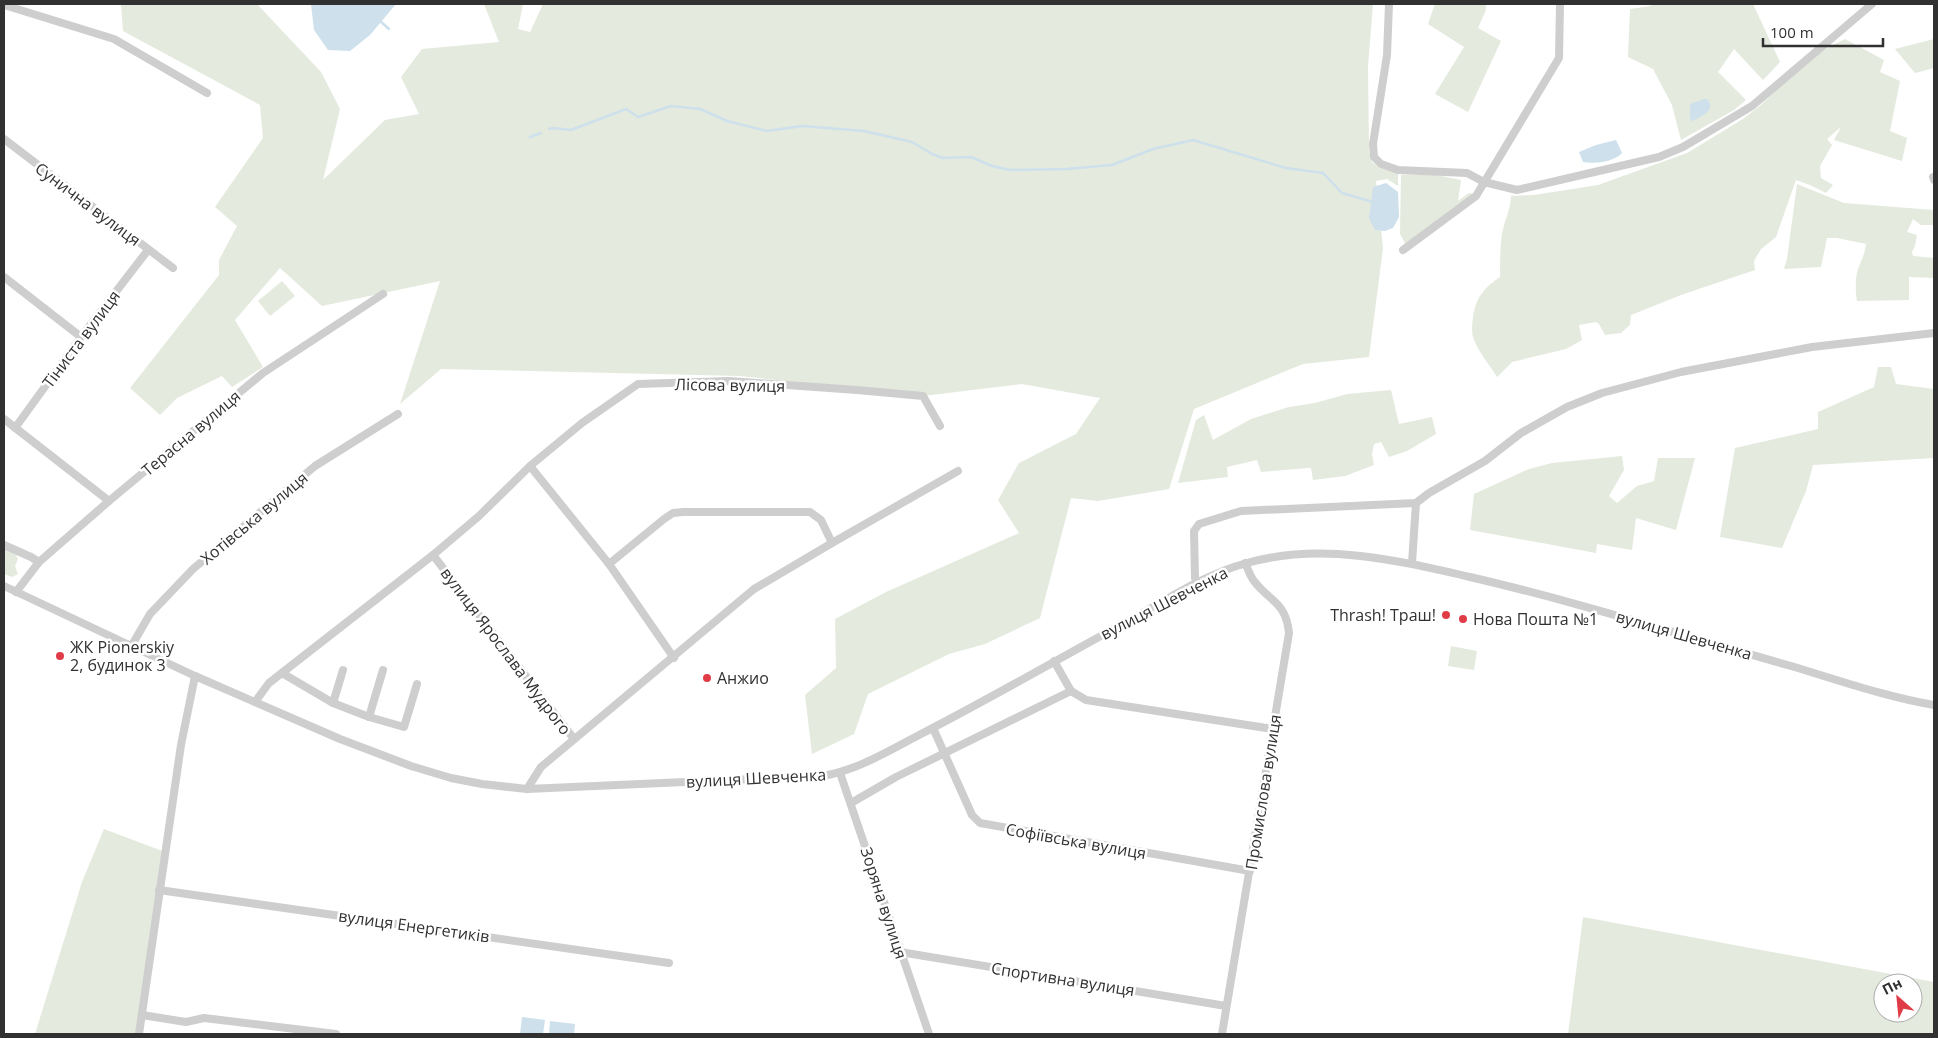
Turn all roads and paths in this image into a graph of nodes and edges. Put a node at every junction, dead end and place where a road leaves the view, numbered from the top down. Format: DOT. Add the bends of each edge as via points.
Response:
graph roads {
  1 [pos="1389,4"];
  2 [pos="1560,4"];
  3 [pos="1872,4"];
  4 [pos="4,5"];
  5 [pos="207,93"];
  6 [pos="4,139"];
  7 [pos="1484,182"];
  8 [pos="148,250"];
  9 [pos="1403,250"];
  10 [pos="173,268"];
  11 [pos="4,278"];
  12 [pos="383,294"];
  13 [pos="1934,333"];
  14 [pos="82,337"];
  15 [pos="398,414"];
  16 [pos="4,419"];
  17 [pos="940,426"];
  18 [pos="15,428"];
  19 [pos="530,466"];
  20 [pos="958,470"];
  21 [pos="109,501"];
  22 [pos="1416,503"];
  23 [pos="832,542"];
  24 [pos="4,545"];
  25 [pos="433,555"];
  26 [pos="39,562"];
  27 [pos="1245,563"];
  28 [pos="1412,563"];
  29 [pos="609,564"];
  30 [pos="1197,583"];
  31 [pos="4,586"];
  32 [pos="16,592"];
  33 [pos="132,645"];
  34 [pos="674,658"];
  35 [pos="1054,662"];
  36 [pos="343,670"];
  37 [pos="382,670"];
  38 [pos="282,673"];
  39 [pos="195,676"];
  40 [pos="417,684"];
  41 [pos="1071,691"];
  42 [pos="254,702"];
  43 [pos="333,703"];
  44 [pos="1934,704"];
  45 [pos="369,717"];
  46 [pos="933,728"];
  47 [pos="1273,729"];
  48 [pos="574,739"];
  49 [pos="944,754"];
  50 [pos="840,773"];
  51 [pos="527,789"];
  52 [pos="851,803"];
  53 [pos="1250,871"];
  54 [pos="159,890"];
  55 [pos="900,952"];
  56 [pos="669,963"];
  57 [pos="1226,1006"];
  58 [pos="142,1015"];
  59 [pos="140,1034"];
  60 [pos="336,1034"];
  61 [pos="928,1034"];
  62 [pos="1222,1034"];
  1 -- 7 [label="street" via="1387,55 1374,157 1381,164 1398,170 1468,172"];
  2 -- 7 [label="street" via="1559,58"];
  3 -- 7 [label="street" via="1752,106 1683,147 1659,157 1517,190"];
  4 -- 5 [label="street" via="114,39"];
  6 -- 8 [label="street, Сунична вулиця"];
  7 -- 9 [label="street" via="1476,196"];
  8 -- 10 [label="street, Сунична вулиця"];
  8 -- 14 [label="street, Тіниста вулиця"];
  11 -- 14 [label="street"];
  12 -- 21 [label="street, Терасна вулиця" via="263,373"];
  13 -- 22 [label="street" via="1803,348 1681,372 1602,393 1567,407 1521,432 1485,461 1429,492"];
  14 -- 18 [label="street, Тіниста вулиця"];
  15 -- 33 [label="street, Хотівська вулиця" via="315,466 193,569 150,614"];
  16 -- 18 [label="street"];
  17 -- 19 [label="street, Лісова вулиця" via="923,396 729,381 638,384 582,423"];
  18 -- 21 [label="street"];
  19 -- 25 [label="street, Лісова вулиця"];
  19 -- 29 [label="street"];
  20 -- 23 [label="street"];
  21 -- 26 [label="street, Терасна вулиця"];
  22 -- 28 [label="street"];
  22 -- 30 [label="street" via="1241,511 1199,524 1194,531"];
  23 -- 29 [label="street" via="821,520 810,512 683,512 673,513 664,519"];
  23 -- 34 [label="street" via="754,589"];
  24 -- 26 [label="street"];
  25 -- 38 [label="street, вулиця Ярослава Мудрого"];
  25 -- 48 [label="street, вулиця Ярослава Мудрого"];
  26 -- 32 [label="street, Терасна вулиця"];
  27 -- 28 [label="street, вулиця Шевченка" via="1272,557 1324,553"];
  27 -- 30 [label="street, вулиця Шевченка"];
  27 -- 47 [label="street, Промислова вулиця" via="1253,580 1277,603 1288,625"];
  28 -- 44 [label="street, вулиця Шевченка" via="1520,588 1854,685"];
  29 -- 34 [label="street"];
  30 -- 35 [label="street, вулиця Шевченка"];
  31 -- 32 [label="street, вулиця Шевченка"];
  32 -- 33 [label="street, вулиця Шевченка"];
  33 -- 39 [label="street, вулиця Шевченка"];
  34 -- 48 [label="street"];
  35 -- 41 [label="street"];
  35 -- 46 [label="street, вулиця Шевченка"];
  36 -- 43 [label="street"];
  37 -- 45 [label="street"];
  38 -- 42 [label="street, вулиця Ярослава Мудрого"];
  38 -- 43 [label="street"];
  39 -- 42 [label="street, вулиця Шевченка"];
  39 -- 54 [label="street"];
  40 -- 45 [label="street" via="404,728"];
  41 -- 47 [label="street" via="1086,700"];
  41 -- 49 [label="street"];
  42 -- 51 [label="street, вулиця Шевченка" via="410,766 451,778"];
  43 -- 45 [label="street"];
  46 -- 49 [label="street"];
  46 -- 50 [label="street, вулиця Шевченка"];
  47 -- 53 [label="street, Промислова вулиця"];
  48 -- 51 [label="street" via="541,767"];
  49 -- 52 [label="street"];
  49 -- 53 [label="street, Софіївська вулиця" via="972,815 980,823"];
  50 -- 51 [label="street, вулиця Шевченка"];
  50 -- 52 [label="street, Зоряна вулиця"];
  52 -- 55 [label="street, Зоряна вулиця"];
  53 -- 57 [label="street, Промислова вулиця"];
  54 -- 56 [label="street, вулиця Енергетиків"];
  54 -- 58 [label="street"];
  55 -- 57 [label="street, Спортивна вулиця"];
  55 -- 61 [label="street, Зоряна вулиця"];
  57 -- 62 [label="street, Промислова вулиця"];
  58 -- 59 [label="street"];
  58 -- 60 [label="street" via="186,1022 204,1018"];
}
